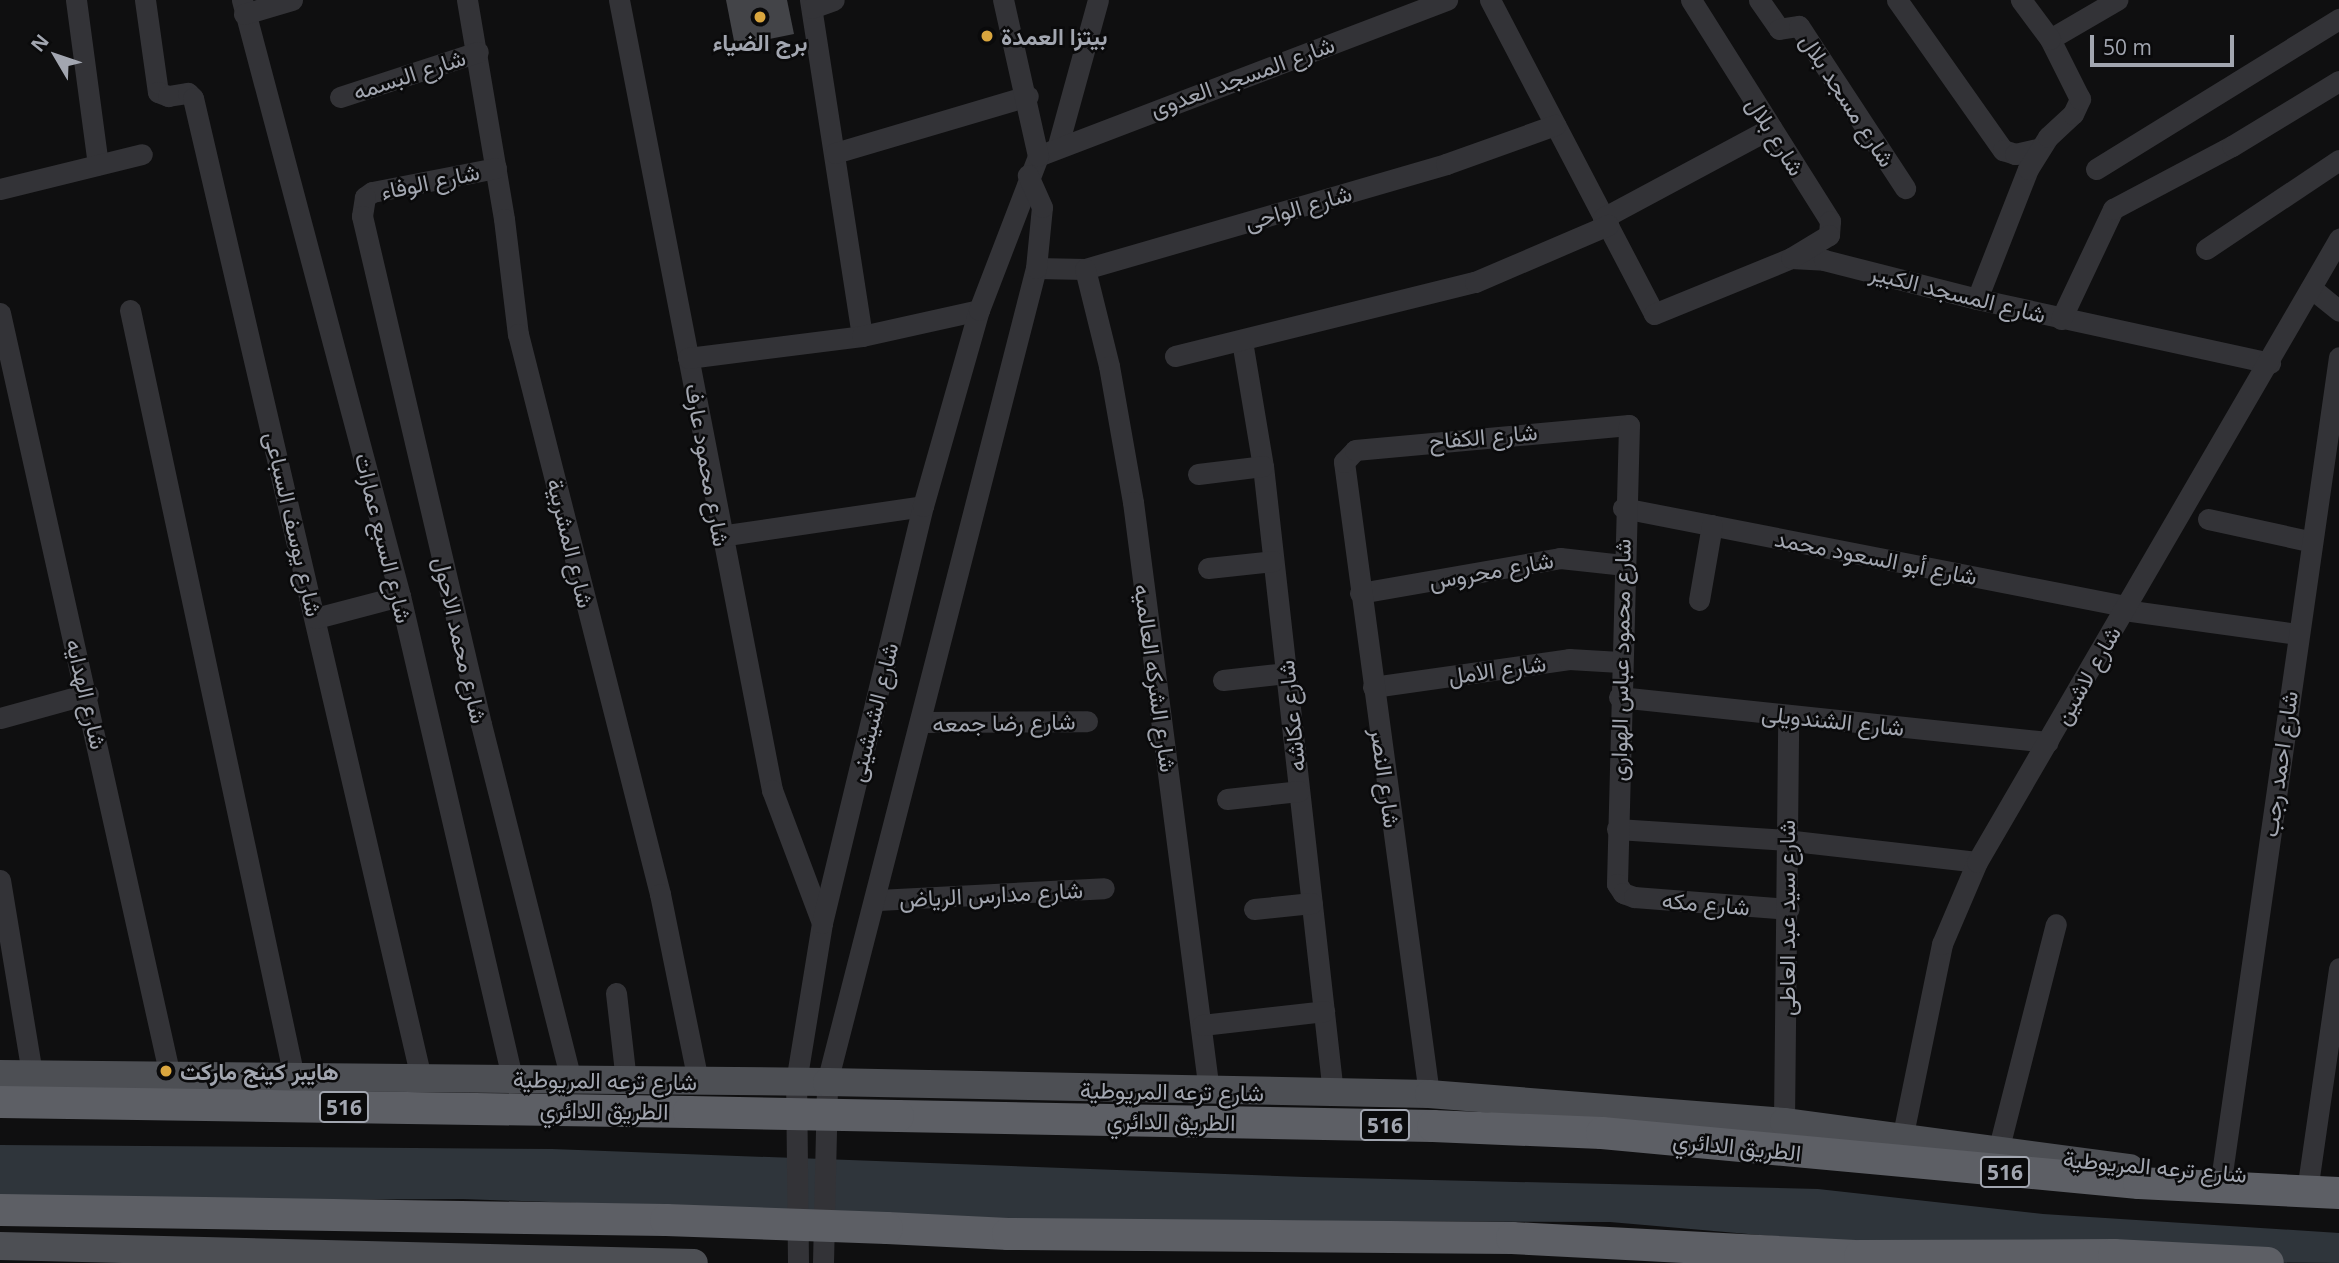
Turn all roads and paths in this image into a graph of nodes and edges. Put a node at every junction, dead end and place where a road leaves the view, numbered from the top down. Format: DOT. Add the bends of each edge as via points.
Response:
graph roads {
  1 [pos="76,0"];
  2 [pos="145,0"];
  3 [pos="292,0"];
  4 [pos="467,0"];
  5 [pos="619,0"];
  6 [pos="834,0"];
  7 [pos="1003,0"];
  8 [pos="1098,0"];
  9 [pos="1447,0"];
  10 [pos="1490,0"];
  11 [pos="1690,0"];
  12 [pos="1759,0"];
  13 [pos="1897,0"];
  14 [pos="2021,0"];
  15 [pos="2117,0"];
  16 [pos="811,4"];
  17 [pos="243,7"];
  18 [pos="2339,19"];
  19 [pos="2050,39"];
  20 [pos="478,52"];
  21 [pos="2339,81"];
  22 [pos="1028,96"];
  23 [pos="340,97"];
  24 [pos="1555,125"];
  25 [pos="1771,128"];
  26 [pos="1058,145"];
  27 [pos="2040,148"];
  28 [pos="835,153"];
  29 [pos="142,154"];
  30 [pos="1038,156"];
  31 [pos="2339,160"];
  32 [pos="98,164"];
  33 [pos="496,168"];
  34 [pos="2095,169"];
  35 [pos="1028,175"];
  36 [pos="1905,188"];
  37 [pos="0,189"];
  38 [pos="365,197"];
  39 [pos="1606,221"];
  40 [pos="2336,247"];
  41 [pos="2206,249"];
  42 [pos="1791,258"];
  43 [pos="1037,268"];
  44 [pos="1085,269"];
  45 [pos="2311,288"];
  46 [pos="1977,299"];
  47 [pos="2338,307"];
  48 [pos="131,310"];
  49 [pos="979,310"];
  50 [pos="0,313"];
  51 [pos="2061,318"];
  52 [pos="862,336"];
  53 [pos="1242,341"];
  54 [pos="1175,356"];
  55 [pos="2339,356"];
  56 [pos="688,358"];
  57 [pos="2270,363"];
  58 [pos="1629,425"];
  59 [pos="1344,462"];
  60 [pos="1263,467"];
  61 [pos="1198,474"];
  62 [pos="923,506"];
  63 [pos="1623,508"];
  64 [pos="2208,519"];
  65 [pos="1712,525"];
  66 [pos="720,536"];
  67 [pos="2309,541"];
  68 [pos="1273,561"];
  69 [pos="1623,565"];
  70 [pos="1208,568"];
  71 [pos="1360,593"];
  72 [pos="400,596"];
  73 [pos="1699,600"];
  74 [pos="2127,608"];
  75 [pos="316,618"];
  76 [pos="2297,634"];
  77 [pos="1620,662"];
  78 [pos="1286,673"];
  79 [pos="1223,680"];
  80 [pos="1373,687"];
  81 [pos="88,694"];
  82 [pos="1619,697"];
  83 [pos="1788,715"];
  84 [pos="0,718"];
  85 [pos="1087,721"];
  86 [pos="920,722"];
  87 [pos="2048,743"];
  88 [pos="1299,791"];
  89 [pos="1227,799"];
  90 [pos="1616,829"];
  91 [pos="1785,841"];
  92 [pos="1977,862"];
  93 [pos="0,880"];
  94 [pos="1104,888"];
  95 [pos="1623,893"];
  96 [pos="877,900"];
  97 [pos="1312,903"];
  98 [pos="1254,909"];
  99 [pos="1789,909"];
  100 [pos="822,923"];
  101 [pos="2056,925"];
  102 [pos="2339,968"];
  103 [pos="617,993"];
  104 [pos="1324,1011"];
  105 [pos="1202,1025"];
  106 [pos="803,1039"];
  107 [pos="838,1042"];
  108 [pos="0,1074"];
  109 [pos="32,1074"];
  110 [pos="170,1076"];
  111 [pos="294,1077"];
  112 [pos="421,1078"];
  113 [pos="512,1079"];
  114 [pos="571,1080"];
  115 [pos="626,1081"];
  116 [pos="698,1081"];
  117 [pos="796,1089"];
  118 [pos="827,1091"];
  119 [pos="1209,1091"];
  120 [pos="1333,1093"];
  121 [pos="1429,1094"];
  122 [pos="0,1102"];
  123 [pos="1784,1122"];
  124 [pos="1902,1139"];
  125 [pos="1998,1151"];
  126 [pos="2222,1173"];
  127 [pos="2309,1177"];
  128 [pos="2339,1179"];
  129 [pos="2339,1192"];
  130 [pos="0,1210"];
  131 [pos="0,1246"];
  132 [pos="378,1259"];
  133 [pos="798,1259"];
  134 [pos="823,1259"];
  135 [pos="695,1263"];
  136 [pos="2268,1263"];
  1 -- 32 [label="street"];
  2 -- 75 [label="street, شارع يوسف السباعى" via="158,92 168,96 188,93 193,99"];
  3 -- 17 [label="street"];
  4 -- 20 [label="street, شارع المشربية"];
  5 -- 56 [label="street, شارع محمود عارف"];
  6 -- 16 [label="street"];
  7 -- 22 [label="street"];
  8 -- 26 [label="street"];
  9 -- 26 [label="street, شارع المسجد العدوى"];
  10 -- 24 [label="street"];
  11 -- 25 [label="street, شارع بلال"];
  12 -- 36 [label="street, شارع مسجد بلال" via="1779,29 1799,26"];
  13 -- 27 [label="street" via="2003,150 2015,154"];
  14 -- 19 [label="street"];
  15 -- 19 [label="street"];
  16 -- 28 [label="street"];
  17 -- 72 [label="street, شارع السبع عمارات"];
  18 -- 34 [label="street"];
  19 -- 27 [label="street" via="2080,99 2073,114"];
  20 -- 23 [label="street, شارع البسمه"];
  20 -- 33 [label="street, شارع المشربية"];
  21 -- 51 [label="street" via="2232,146 2113,209"];
  22 -- 28 [label="street"];
  22 -- 30 [label="street"];
  24 -- 39 [label="street"];
  24 -- 44 [label="street, شارع الواحى" via="1446,164"];
  25 -- 39 [label="street"];
  25 -- 42 [label="street, شارع بلال" via="1831,225 1825,238"];
  26 -- 30 [label="street, شارع المسجد العدوى"];
  27 -- 46 [label="street"];
  28 -- 52 [label="street"];
  29 -- 32 [label="street"];
  30 -- 35 [label="street, شارع الشيشينى"];
  31 -- 41 [label="street"];
  32 -- 37 [label="street"];
  33 -- 38 [label="street, شارع الوفاء" via="379,190"];
  33 -- 116 [label="street, شارع المشربية" via="518,334 660,894"];
  35 -- 43 [label="street" via="1042,207"];
  35 -- 49 [label="street, شارع الشيشينى"];
  38 -- 114 [label="street, شارع محمد الاحول" via="362,216 481,724"];
  39 -- 42 [label="street, شارع المسجد الكبير" via="1654,314"];
  39 -- 53 [label="street" via="1475,282"];
  40 -- 45 [label="street, شارع لاشين"];
  42 -- 46 [label="street, شارع المسجد الكبير" via="1824,260"];
  43 -- 44 [label="street, شارع الواحى"];
  43 -- 86 [label="street"];
  44 -- 105 [label="street, شارع الشركه العالميه" via="1109,366 1133,502"];
  45 -- 47 [label="street"];
  45 -- 57 [label="street, شارع لاشين"];
  46 -- 51 [label="street, شارع المسجد الكبير"];
  48 -- 111 [label="street"];
  49 -- 52 [label="street"];
  49 -- 62 [label="street, شارع الشيشينى"];
  50 -- 81 [label="street, شارع الهدايه"];
  51 -- 57 [label="street, شارع المسجد الكبير"];
  52 -- 56 [label="street"];
  53 -- 54 [label="street"];
  53 -- 60 [label="street, شارع عكاشه"];
  55 -- 67 [label="street, شارع احمد رجب"];
  56 -- 66 [label="street, شارع محمود عارف"];
  57 -- 74 [label="street, شارع لاشين" via="2180,510"];
  58 -- 59 [label="street, شارع الكفاح" via="1361,449 1350,452"];
  58 -- 63 [label="street, شارع محمود عباس الهوارى"];
  59 -- 71 [label="street, شارع النصر"];
  60 -- 61 [label="street"];
  60 -- 68 [label="street, شارع عكاشه"];
  62 -- 66 [label="street"];
  62 -- 100 [label="street, شارع الشيشينى"];
  63 -- 65 [label="street, شارع أبو السعود محمد"];
  63 -- 69 [label="street, شارع محمود عباس الهوارى"];
  64 -- 67 [label="street"];
  65 -- 73 [label="street"];
  65 -- 74 [label="street, شارع أبو السعود محمد"];
  66 -- 100 [label="street, شارع محمود عارف" via="772,790"];
  67 -- 76 [label="street, شارع احمد رجب"];
  68 -- 70 [label="street"];
  68 -- 78 [label="street, شارع عكاشه"];
  69 -- 71 [label="street, شارع محروس" via="1560,558"];
  69 -- 77 [label="street, شارع محمود عباس الهوارى"];
  71 -- 80 [label="street, شارع النصر"];
  72 -- 75 [label="street"];
  72 -- 113 [label="street, شارع السبع عمارات"];
  74 -- 76 [label="street, شارع أبو السعود محمد"];
  74 -- 87 [label="street, شارع لاشين"];
  75 -- 112 [label="street, شارع يوسف السباعى"];
  76 -- 126 [label="street, شارع احمد رجب"];
  77 -- 80 [label="street, شارع الامل" via="1569,659"];
  77 -- 82 [label="street, شارع محمود عباس الهوارى"];
  78 -- 79 [label="street"];
  78 -- 88 [label="street, شارع عكاشه"];
  80 -- 121 [label="street, شارع النصر"];
  81 -- 84 [label="street"];
  81 -- 110 [label="street, شارع الهدايه"];
  82 -- 83 [label="street, شارع الشندويلى"];
  82 -- 90 [label="street, شارع محمود عباس الهوارى"];
  83 -- 87 [label="street, شارع الشندويلى"];
  83 -- 91 [label="street, شارع سيد عبد العاطى"];
  85 -- 86 [label="street, شارع رضا جمعه"];
  86 -- 96 [label="street"];
  87 -- 92 [label="street, شارع لاشين"];
  88 -- 89 [label="street"];
  88 -- 97 [label="street, شارع عكاشه"];
  90 -- 91 [label="street"];
  90 -- 95 [label="street, شارع محمود عباس الهوارى" via="1617,884"];
  91 -- 92 [label="street"];
  91 -- 99 [label="street, شارع سيد عبد العاطى"];
  92 -- 124 [label="street, شارع لاشين" via="1942,944"];
  93 -- 109 [label="street"];
  94 -- 96 [label="street, شارع مدارس الرياض"];
  95 -- 99 [label="street, شارع مكه"];
  96 -- 107 [label="street"];
  97 -- 98 [label="street"];
  97 -- 104 [label="street, شارع عكاشه"];
  99 -- 123 [label="street, شارع سيد عبد العاطى"];
  100 -- 106 [label="street, شارع الشيشينى"];
  101 -- 125 [label="street"];
  102 -- 127 [label="street"];
  103 -- 115 [label="street"];
  104 -- 105 [label="street"];
  104 -- 120 [label="street, شارع عكاشه"];
  105 -- 119 [label="street, شارع الشركه العالميه"];
  106 -- 107 [label="street"];
  106 -- 117 [label="street, شارع الشيشينى"];
  107 -- 118 [label="street"];
  108 -- 109 [label="main road, شارع ترعه المريوطية"];
  109 -- 110 [label="main road, شارع ترعه المريوطية"];
  110 -- 111 [label="main road, شارع ترعه المريوطية"];
  111 -- 112 [label="main road, شارع ترعه المريوطية"];
  112 -- 113 [label="main road, شارع ترعه المريوطية"];
  113 -- 114 [label="main road, شارع ترعه المريوطية"];
  114 -- 115 [label="main road, شارع ترعه المريوطية"];
  115 -- 116 [label="main road, شارع ترعه المريوطية"];
  116 -- 117 [label="main road, شارع ترعه المريوطية"];
  117 -- 118 [label="main road, شارع ترعه المريوطية"];
  117 -- 133 [label="street, شارع الشيشينى, bridge"];
  118 -- 119 [label="main road, شارع ترعه المريوطية"];
  118 -- 134 [label="street, bridge"];
  119 -- 120 [label="main road, شارع ترعه المريوطية"];
  120 -- 121 [label="main road, شارع ترعه المريوطية"];
  121 -- 123 [label="main road, شارع ترعه المريوطية"];
  122 -- 129 [label="highway, الطريق الدائري / 516, bridge" via="1433,1125 1602,1133 2139,1183"];
  123 -- 124 [label="main road, شارع ترعه المريوطية"];
  124 -- 125 [label="main road, شارع ترعه المريوطية"];
  125 -- 126 [label="main road, شارع ترعه المريوطية" via="2132,1168"];
  126 -- 127 [label="main road, شارع ترعه المريوطية"];
  127 -- 128 [label="main road, شارع ترعه المريوطية"];
  130 -- 136 [label="highway, bridge" via="666,1220 1008,1234 1512,1238 1860,1256 2114,1255"];
  131 -- 132 [label="main road"];
  132 -- 135 [label="main road"];
}
